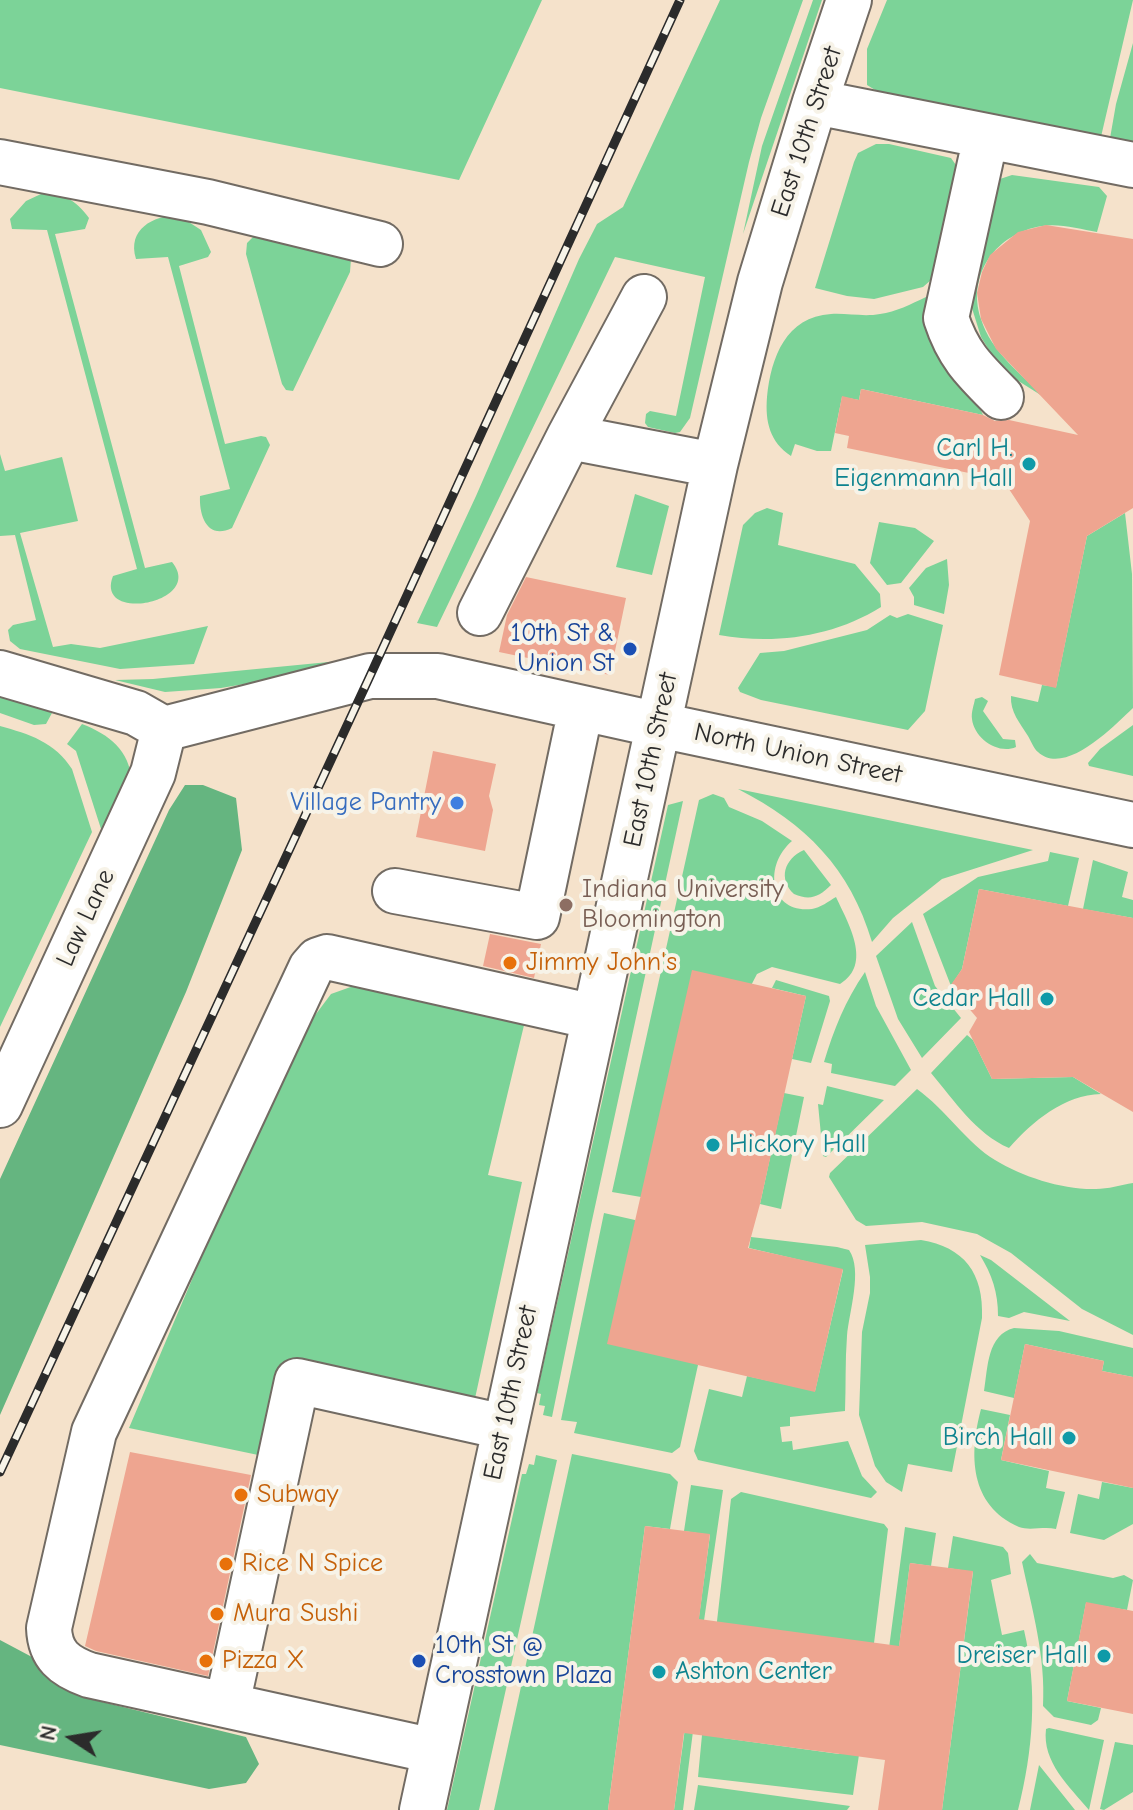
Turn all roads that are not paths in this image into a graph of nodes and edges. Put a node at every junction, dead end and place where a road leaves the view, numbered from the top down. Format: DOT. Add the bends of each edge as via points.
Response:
graph roads {
  1 [pos="849,0"];
  2 [pos="815,102"];
  3 [pos="986,136"];
  4 [pos="0,162"];
  5 [pos="1133,165"];
  6 [pos="380,244"];
  7 [pos="644,297"];
  8 [pos="1001,397"];
  9 [pos="569,437"];
  10 [pos="715,465"];
  11 [pos="480,613"];
  12 [pos="0,673"];
  13 [pos="581,708"];
  14 [pos="659,725"];
  15 [pos="164,729"];
  16 [pos="1133,825"];
  17 [pos="395,891"];
  18 [pos="594,1017"];
  19 [pos="0,1105"];
  20 [pos="504,1427"];
  21 [pos="227,1705"];
  22 [pos="434,1751"];
  23 [pos="422,1810"];
  1 -- 2 [label="street, East 10th Street"];
  2 -- 3 [label="street"];
  2 -- 10 [label="street, East 10th Street" via="760,282"];
  3 -- 5 [label="street"];
  3 -- 8 [label="street" via="946,318 953,342"];
  4 -- 6 [label="street" via="208,202"];
  7 -- 9 [label="street"];
  9 -- 10 [label="street"];
  9 -- 11 [label="street"];
  10 -- 14 [label="street, East 10th Street"];
  12 -- 15 [label="street" via="136,713"];
  13 -- 14 [label="street, North Union Street"];
  13 -- 15 [label="street, North Union Street" via="438,676 370,676"];
  13 -- 17 [label="street" via="537,917"];
  14 -- 16 [label="street, North Union Street"];
  14 -- 18 [label="street, East 10th Street"];
  15 -- 19 [label="street, Law Lane" via="153,773"];
  18 -- 20 [label="street, East 10th Street"];
  18 -- 21 [label="street" via="327,957 311,968 94,1432 49,1628 57,1657 73,1669"];
  20 -- 21 [label="street" via="297,1381"];
  20 -- 22 [label="street, East 10th Street"];
  21 -- 22 [label="street"];
  22 -- 23 [label="street, East 10th Street"];
}
